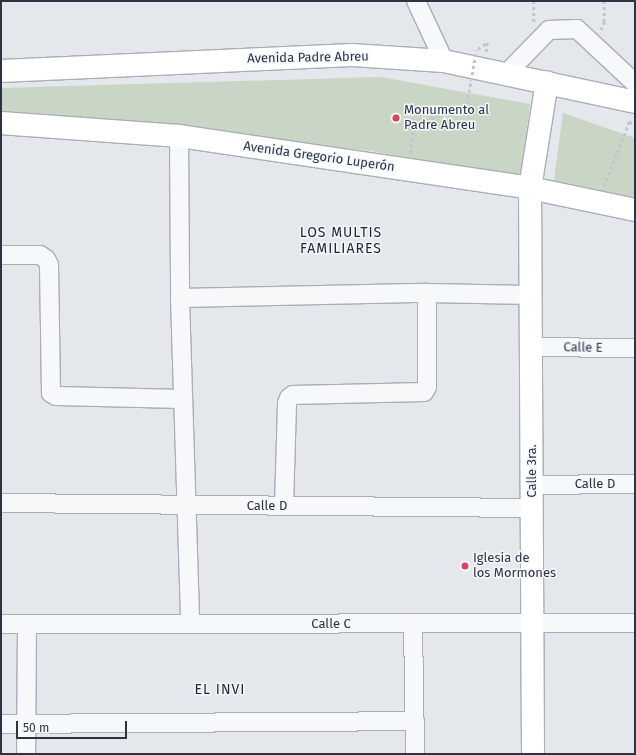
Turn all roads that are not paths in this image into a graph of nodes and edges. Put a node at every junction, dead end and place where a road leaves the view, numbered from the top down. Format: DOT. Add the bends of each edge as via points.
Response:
graph roads {
  1 [pos="416,1"];
  2 [pos="444,61"];
  3 [pos="1,71"];
  4 [pos="507,73"];
  5 [pos="552,83"];
  6 [pos="635,83"];
  7 [pos="635,102"];
  8 [pos="1,123"];
  9 [pos="179,136"];
  10 [pos="535,189"];
  11 [pos="635,210"];
  12 [pos="1,255"];
  13 [pos="427,293"];
  14 [pos="531,295"];
  15 [pos="180,298"];
  16 [pos="531,347"];
  17 [pos="635,348"];
  18 [pos="183,399"];
  19 [pos="635,484"];
  20 [pos="532,485"];
  21 [pos="1,503"];
  22 [pos="186,505"];
  23 [pos="284,506"];
  24 [pos="532,508"];
  25 [pos="533,623"];
  26 [pos="635,623"];
  27 [pos="1,624"];
  28 [pos="27,624"];
  29 [pos="190,624"];
  30 [pos="414,624"];
  31 [pos="415,721"];
  32 [pos="1,724"];
  33 [pos="26,725"];
  34 [pos="26,754"];
  35 [pos="415,754"];
  36 [pos="533,754"];
  1 -- 2 [label="street"];
  2 -- 3 [label="main road, Avenida Padre Abreu" via="352,55"];
  2 -- 4 [label="main road, Avenida Padre Abreu"];
  4 -- 5 [label="main road, Avenida Padre Abreu"];
  4 -- 6 [label="street" via="549,30 577,28"];
  5 -- 7 [label="main road, Avenida Padre Abreu"];
  5 -- 10 [label="main road, Calle 3ra."];
  8 -- 9 [label="main road, Avenida Gregorio Luperón"];
  9 -- 10 [label="main road, Avenida Gregorio Luperón"];
  9 -- 15 [label="street"];
  10 -- 11 [label="main road, Avenida Gregorio Luperón"];
  10 -- 14 [label="main road, Calle 3ra."];
  12 -- 18 [label="street" via="40,256 46,259 49,265 51,393 56,396"];
  13 -- 14 [label="street"];
  13 -- 15 [label="street"];
  13 -- 23 [label="street" via="427,387 424,392 294,395 289,398"];
  14 -- 16 [label="main road, Calle 3ra."];
  15 -- 18 [label="street"];
  16 -- 17 [label="street, Calle E"];
  16 -- 20 [label="main road, Calle 3ra."];
  18 -- 22 [label="street"];
  19 -- 20 [label="street, Calle D"];
  20 -- 24 [label="main road, Calle 3ra."];
  21 -- 22 [label="street, Calle D"];
  22 -- 23 [label="street, Calle D"];
  22 -- 29 [label="street"];
  23 -- 24 [label="street, Calle D"];
  24 -- 25 [label="main road, Calle 3ra."];
  25 -- 26 [label="street, Calle C"];
  25 -- 30 [label="street, Calle C"];
  25 -- 36 [label="main road, Calle 3ra."];
  27 -- 28 [label="street, Calle C"];
  28 -- 29 [label="street, Calle C"];
  28 -- 33 [label="street"];
  29 -- 30 [label="street, Calle C"];
  30 -- 31 [label="street"];
  31 -- 33 [label="street"];
  31 -- 35 [label="street"];
  32 -- 33 [label="street"];
  33 -- 34 [label="street"];
}
